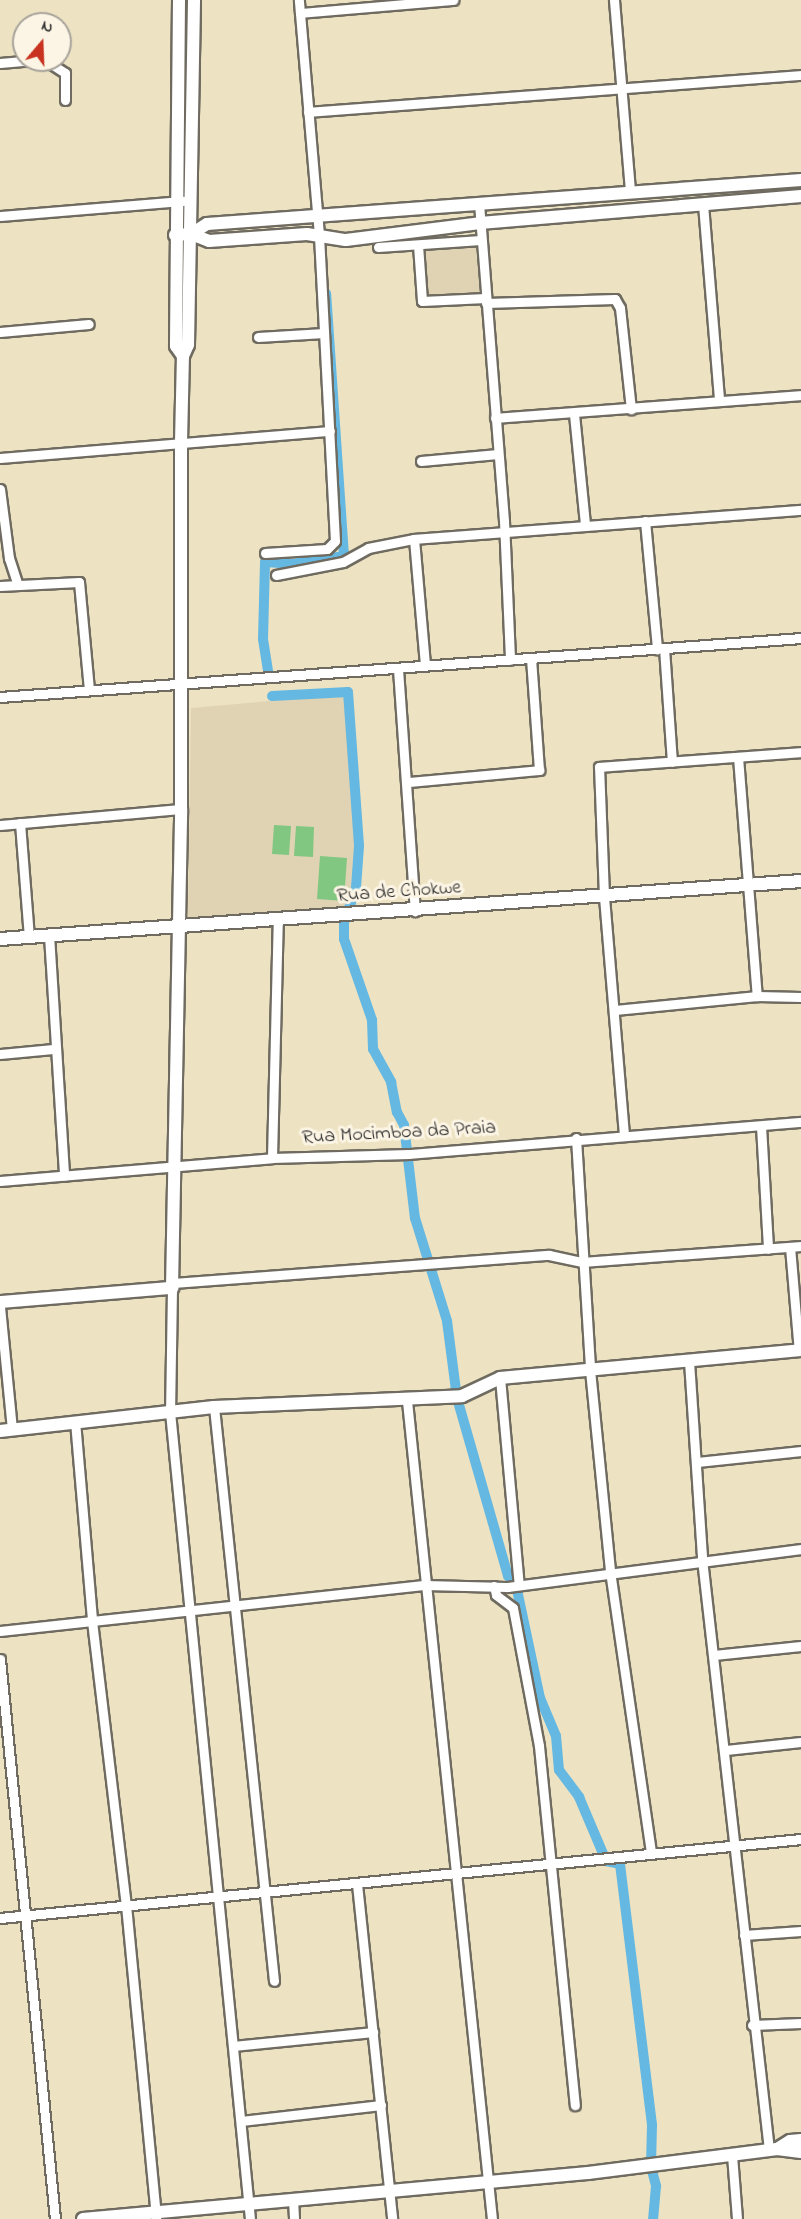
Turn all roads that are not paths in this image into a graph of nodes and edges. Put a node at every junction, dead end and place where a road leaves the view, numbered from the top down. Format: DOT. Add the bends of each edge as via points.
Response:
graph roads {
  1 [pos="179,0"];
  2 [pos="194,0"];
  3 [pos="299,0"];
  4 [pos="453,0"];
  5 [pos="614,0"];
  6 [pos="300,13"];
  7 [pos="179,40"];
  8 [pos="193,40"];
  9 [pos="63,72"];
  10 [pos="801,75"];
  11 [pos="624,89"];
  12 [pos="65,100"];
  13 [pos="308,112"];
  14 [pos="176,166"];
  15 [pos="192,166"];
  16 [pos="801,180"];
  17 [pos="630,192"];
  18 [pos="801,196"];
  19 [pos="175,201"];
  20 [pos="191,201"];
  21 [pos="478,203"];
  22 [pos="704,204"];
  23 [pos="317,215"];
  24 [pos="0,216"];
  25 [pos="480,223"];
  26 [pos="191,234"];
  27 [pos="319,235"];
  28 [pos="175,236"];
  29 [pos="481,240"];
  30 [pos="418,245"];
  31 [pos="378,247"];
  32 [pos="175,285"];
  33 [pos="189,285"];
  34 [pos="486,300"];
  35 [pos="89,324"];
  36 [pos="0,332"];
  37 [pos="324,333"];
  38 [pos="258,337"];
  39 [pos="183,356"];
  40 [pos="801,395"];
  41 [pos="719,400"];
  42 [pos="631,409"];
  43 [pos="574,414"];
  44 [pos="495,418"];
  45 [pos="330,431"];
  46 [pos="181,442"];
  47 [pos="498,454"];
  48 [pos="0,458"];
  49 [pos="421,461"];
  50 [pos="0,489"];
  51 [pos="801,510"];
  52 [pos="645,521"];
  53 [pos="585,525"];
  54 [pos="505,535"];
  55 [pos="414,539"];
  56 [pos="265,553"];
  57 [pos="276,575"];
  58 [pos="18,585"];
  59 [pos="0,586"];
  60 [pos="801,638"];
  61 [pos="660,648"];
  62 [pos="531,659"];
  63 [pos="510,660"];
  64 [pos="425,666"];
  65 [pos="398,669"];
  66 [pos="180,685"];
  67 [pos="89,690"];
  68 [pos="0,697"];
  69 [pos="801,752"];
  70 [pos="738,757"];
  71 [pos="672,762"];
  72 [pos="408,782"];
  73 [pos="180,809"];
  74 [pos="20,823"];
  75 [pos="0,825"];
  76 [pos="801,881"];
  77 [pos="748,884"];
  78 [pos="604,896"];
  79 [pos="415,911"];
  80 [pos="278,920"];
  81 [pos="177,928"];
  82 [pos="49,935"];
  83 [pos="29,937"];
  84 [pos="0,939"];
  85 [pos="757,996"];
  86 [pos="801,997"];
  87 [pos="615,1010"];
  88 [pos="54,1049"];
  89 [pos="0,1054"];
  90 [pos="801,1122"];
  91 [pos="761,1126"];
  92 [pos="624,1135"];
  93 [pos="576,1138"];
  94 [pos="272,1158"];
  95 [pos="174,1169"];
  96 [pos="64,1176"];
  97 [pos="0,1181"];
  98 [pos="801,1246"];
  99 [pos="790,1247"];
  100 [pos="768,1249"];
  101 [pos="582,1262"];
  102 [pos="173,1286"];
  103 [pos="0,1302"];
  104 [pos="0,1307"];
  105 [pos="800,1351"];
  106 [pos="689,1361"];
  107 [pos="590,1370"];
  108 [pos="500,1378"];
  109 [pos="407,1401"];
  110 [pos="214,1407"];
  111 [pos="170,1412"];
  112 [pos="75,1421"];
  113 [pos="6,1430"];
  114 [pos="801,1451"];
  115 [pos="698,1462"];
  116 [pos="801,1549"];
  117 [pos="702,1559"];
  118 [pos="610,1571"];
  119 [pos="424,1585"];
  120 [pos="519,1585"];
  121 [pos="494,1586"];
  122 [pos="235,1605"];
  123 [pos="188,1611"];
  124 [pos="92,1621"];
  125 [pos="0,1631"];
  126 [pos="801,1647"];
  127 [pos="714,1655"];
  128 [pos="0,1659"];
  129 [pos="801,1742"];
  130 [pos="726,1750"];
  131 [pos="801,1839"];
  132 [pos="735,1846"];
  133 [pos="651,1851"];
  134 [pos="550,1867"];
  135 [pos="454,1874"];
  136 [pos="357,1884"];
  137 [pos="264,1893"];
  138 [pos="219,1896"];
  139 [pos="126,1905"];
  140 [pos="27,1915"];
  141 [pos="0,1918"];
  142 [pos="801,1931"];
  143 [pos="744,1935"];
  144 [pos="274,1981"];
  145 [pos="801,2023"];
  146 [pos="752,2025"];
  147 [pos="373,2032"];
  148 [pos="233,2046"];
  149 [pos="381,2105"];
  150 [pos="575,2105"];
  151 [pos="241,2121"];
  152 [pos="801,2140"];
  153 [pos="773,2150"];
  154 [pos="801,2152"];
  155 [pos="732,2155"];
  156 [pos="489,2181"];
  157 [pos="389,2190"];
  158 [pos="292,2199"];
  159 [pos="249,2203"];
  160 [pos="156,2216"];
  161 [pos="56,2219"];
  162 [pos="83,2219"];
  163 [pos="250,2219"];
  164 [pos="294,2219"];
  165 [pos="392,2219"];
  166 [pos="492,2219"];
  167 [pos="737,2219"];
  1 -- 7 [label="street"];
  2 -- 8 [label="street"];
  3 -- 6 [label="street"];
  4 -- 6 [label="street"];
  5 -- 11 [label="street"];
  6 -- 13 [label="street"];
  7 -- 8 [label="street"];
  7 -- 14 [label="street"];
  8 -- 15 [label="street"];
  9 -- 12 [label="street"];
  10 -- 11 [label="street"];
  11 -- 13 [label="street"];
  11 -- 17 [label="street"];
  13 -- 23 [label="street"];
  14 -- 15 [label="street"];
  14 -- 19 [label="street"];
  15 -- 20 [label="street"];
  16 -- 17 [label="street"];
  17 -- 21 [label="street"];
  18 -- 22 [label="street"];
  19 -- 20 [label="street"];
  19 -- 24 [label="street"];
  19 -- 28 [label="street"];
  20 -- 26 [label="street"];
  21 -- 23 [label="street"];
  21 -- 25 [label="street"];
  22 -- 25 [label="street"];
  22 -- 41 [label="street"];
  23 -- 26 [label="street" via="207,224"];
  23 -- 27 [label="street"];
  25 -- 27 [label="street" via="346,240"];
  25 -- 29 [label="street"];
  26 -- 27 [label="street" via="209,241"];
  26 -- 28 [label="street"];
  26 -- 33 [label="street"];
  27 -- 37 [label="street"];
  28 -- 32 [label="street"];
  29 -- 30 [label="street"];
  29 -- 34 [label="street"];
  30 -- 31 [label="street"];
  30 -- 34 [label="street" via="422,301"];
  32 -- 33 [label="street"];
  32 -- 39 [label="street" via="176,346"];
  33 -- 39 [label="street" via="188,345"];
  34 -- 42 [label="street" via="615,299 620,308"];
  34 -- 44 [label="street"];
  35 -- 36 [label="street"];
  37 -- 38 [label="street"];
  37 -- 45 [label="street"];
  39 -- 46 [label="street"];
  40 -- 41 [label="street"];
  41 -- 42 [label="street"];
  42 -- 43 [label="street"];
  43 -- 44 [label="street"];
  43 -- 53 [label="street"];
  44 -- 47 [label="street"];
  45 -- 46 [label="street"];
  45 -- 56 [label="street" via="334,467 332,546"];
  46 -- 48 [label="street"];
  46 -- 66 [label="street"];
  47 -- 49 [label="street"];
  47 -- 54 [label="street"];
  50 -- 58 [label="street" via="9,558"];
  51 -- 52 [label="street"];
  52 -- 53 [label="street"];
  52 -- 61 [label="street"];
  53 -- 54 [label="street"];
  54 -- 55 [label="street"];
  54 -- 63 [label="street"];
  55 -- 57 [label="street" via="368,548 343,562"];
  55 -- 64 [label="street"];
  58 -- 59 [label="street"];
  58 -- 67 [label="street" via="79,582"];
  60 -- 61 [label="street"];
  61 -- 62 [label="street"];
  61 -- 71 [label="street"];
  62 -- 63 [label="street"];
  62 -- 72 [label="street" via="539,770"];
  63 -- 64 [label="street"];
  64 -- 65 [label="street"];
  65 -- 66 [label="street"];
  65 -- 72 [label="street"];
  66 -- 67 [label="street"];
  66 -- 73 [label="street"];
  67 -- 68 [label="street"];
  69 -- 70 [label="street"];
  70 -- 71 [label="street"];
  70 -- 77 [label="street"];
  71 -- 78 [label="street" via="599,767"];
  72 -- 79 [label="street"];
  73 -- 74 [label="street"];
  73 -- 81 [label="street"];
  74 -- 75 [label="street"];
  74 -- 83 [label="street"];
  76 -- 77 [label="street, Rua de Chokwe"];
  77 -- 78 [label="street, Rua de Chokwe"];
  77 -- 85 [label="street"];
  78 -- 79 [label="street, Rua de Chokwe"];
  78 -- 87 [label="street"];
  79 -- 80 [label="street, Rua de Chokwe"];
  80 -- 81 [label="street, Rua de Chokwe"];
  80 -- 94 [label="street"];
  81 -- 82 [label="street, Rua de Chokwe"];
  81 -- 95 [label="street"];
  82 -- 83 [label="street, Rua de Chokwe"];
  82 -- 88 [label="street"];
  83 -- 84 [label="street, Rua de Chokwe"];
  85 -- 86 [label="street"];
  85 -- 87 [label="street"];
  87 -- 92 [label="street"];
  88 -- 89 [label="street"];
  88 -- 96 [label="street"];
  90 -- 91 [label="street, Rua Mocimboa da Praia"];
  91 -- 92 [label="street, Rua Mocimboa da Praia"];
  91 -- 100 [label="street"];
  92 -- 93 [label="street, Rua Mocimboa da Praia"];
  93 -- 94 [label="street, Rua Mocimboa da Praia" via="407,1155"];
  93 -- 101 [label="street"];
  94 -- 95 [label="street, Rua Mocimboa da Praia"];
  95 -- 96 [label="street, Rua Mocimboa da Praia"];
  95 -- 102 [label="street"];
  96 -- 97 [label="street, Rua Mocimboa da Praia"];
  98 -- 99 [label="street"];
  99 -- 100 [label="street"];
  99 -- 105 [label="street"];
  100 -- 101 [label="street"];
  101 -- 102 [label="street" via="549,1255"];
  101 -- 107 [label="street"];
  102 -- 103 [label="street"];
  102 -- 111 [label="street"];
  104 -- 113 [label="street"];
  105 -- 106 [label="street"];
  106 -- 107 [label="street"];
  106 -- 115 [label="street"];
  107 -- 108 [label="street"];
  107 -- 118 [label="street"];
  108 -- 109 [label="street" via="456,1396"];
  108 -- 120 [label="street"];
  109 -- 110 [label="street"];
  109 -- 119 [label="street"];
  110 -- 111 [label="street"];
  110 -- 122 [label="street"];
  111 -- 112 [label="street"];
  111 -- 123 [label="street"];
  112 -- 113 [label="street"];
  112 -- 124 [label="street"];
  114 -- 115 [label="street"];
  115 -- 117 [label="street"];
  116 -- 117 [label="street"];
  117 -- 118 [label="street"];
  117 -- 127 [label="street"];
  118 -- 120 [label="street"];
  118 -- 133 [label="street"];
  119 -- 121 [label="street"];
  119 -- 122 [label="street"];
  119 -- 135 [label="street"];
  120 -- 121 [label="street"];
  121 -- 134 [label="street" via="496,1595 513,1608 521,1635 539,1746"];
  122 -- 123 [label="street"];
  122 -- 137 [label="street"];
  123 -- 124 [label="street"];
  123 -- 138 [label="street"];
  124 -- 125 [label="street"];
  124 -- 139 [label="street"];
  126 -- 127 [label="street"];
  127 -- 130 [label="street"];
  128 -- 140 [label="street"];
  129 -- 130 [label="street"];
  130 -- 132 [label="street"];
  131 -- 132 [label="street"];
  132 -- 133 [label="street"];
  132 -- 143 [label="street"];
  133 -- 134 [label="street"];
  134 -- 135 [label="street"];
  134 -- 150 [label="street"];
  135 -- 136 [label="street"];
  135 -- 156 [label="street"];
  136 -- 137 [label="street"];
  136 -- 147 [label="street"];
  137 -- 138 [label="street"];
  137 -- 144 [label="street"];
  138 -- 139 [label="street"];
  138 -- 148 [label="street"];
  139 -- 140 [label="street"];
  139 -- 160 [label="street"];
  140 -- 141 [label="street"];
  140 -- 161 [label="street"];
  142 -- 143 [label="street"];
  143 -- 146 [label="street"];
  145 -- 146 [label="street"];
  146 -- 153 [label="street"];
  147 -- 148 [label="street"];
  147 -- 149 [label="street"];
  148 -- 151 [label="street"];
  149 -- 151 [label="street"];
  149 -- 157 [label="street"];
  151 -- 159 [label="street"];
  152 -- 153 [label="street"];
  153 -- 154 [label="street"];
  153 -- 155 [label="street"];
  155 -- 156 [label="street"];
  155 -- 167 [label="street"];
  156 -- 157 [label="street"];
  156 -- 166 [label="street"];
  157 -- 158 [label="street"];
  157 -- 165 [label="street"];
  158 -- 159 [label="street"];
  158 -- 164 [label="street"];
  159 -- 160 [label="street"];
  159 -- 163 [label="street"];
  160 -- 162 [label="street"];
}
